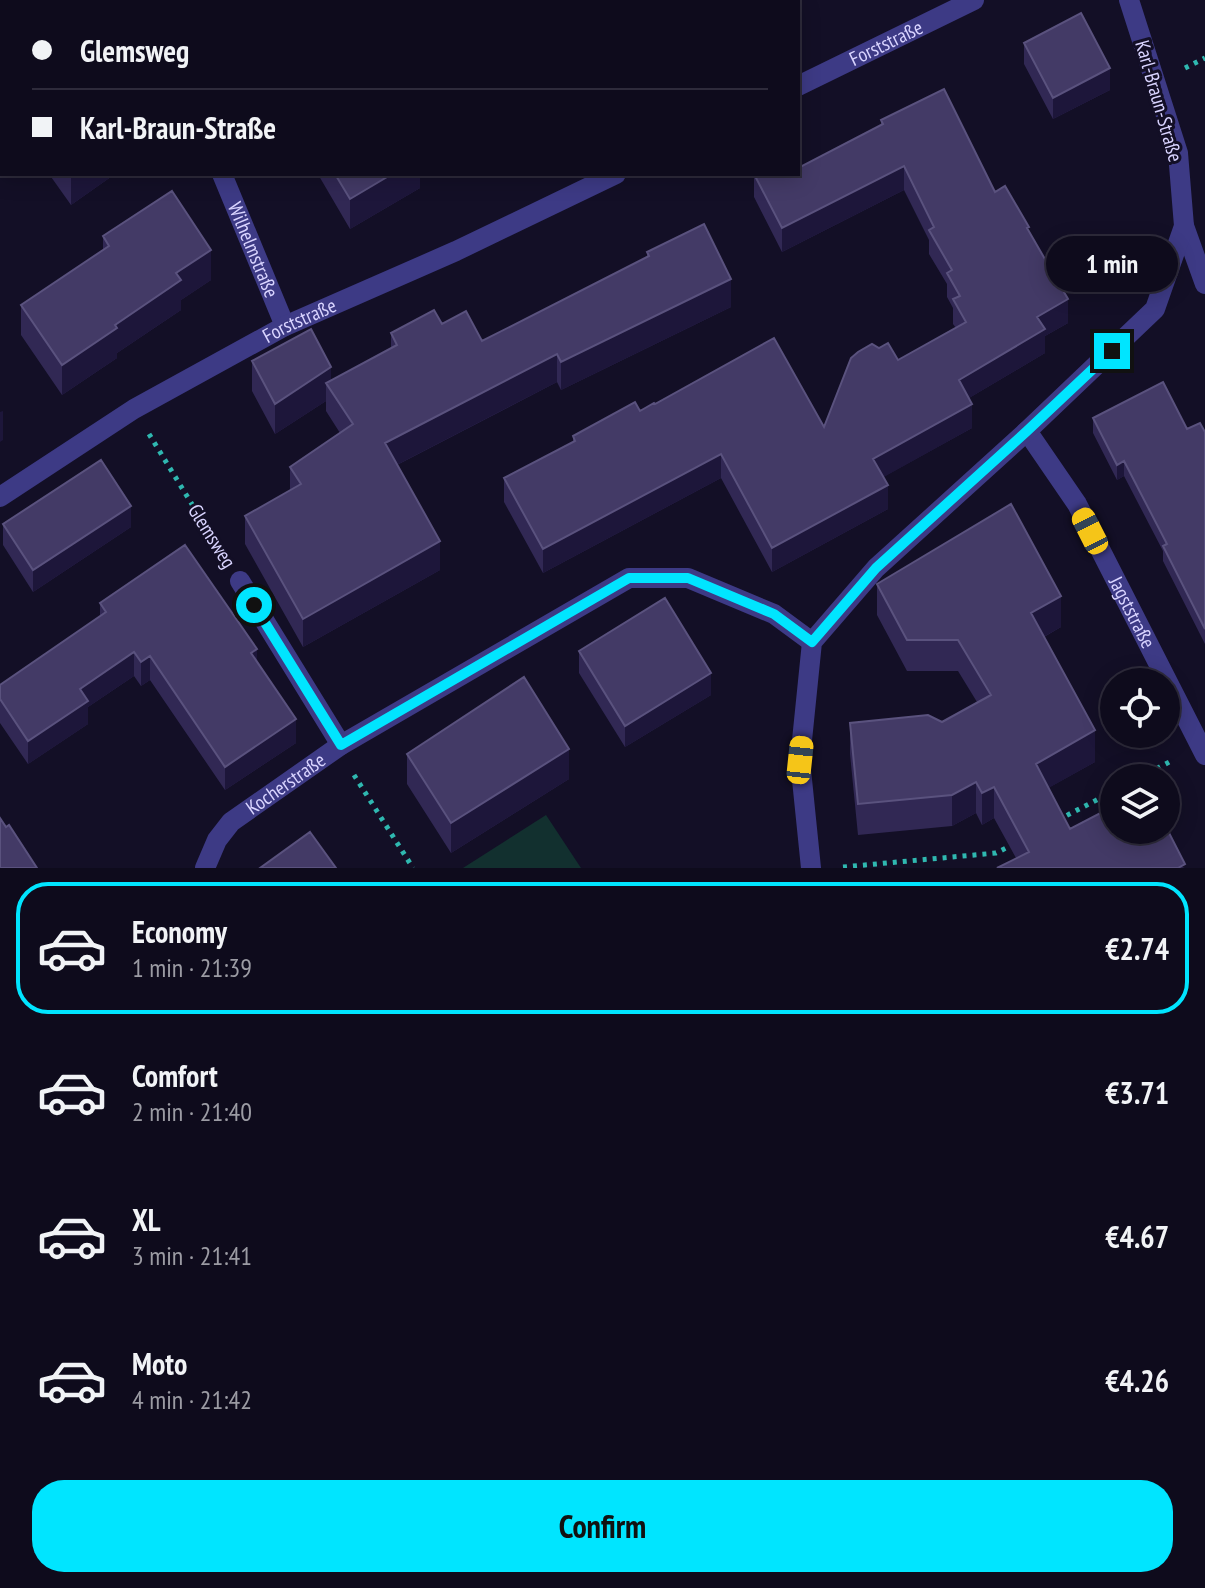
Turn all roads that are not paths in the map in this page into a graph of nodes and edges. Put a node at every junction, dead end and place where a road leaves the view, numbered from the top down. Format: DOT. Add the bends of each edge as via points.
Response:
graph roads {
  1 [pos="974,0"];
  2 [pos="1129,0"];
  3 [pos="800,85"];
  4 [pos="223,176"];
  5 [pos="612,176"];
  6 [pos="1184,226"];
  7 [pos="1205,284"];
  8 [pos="285,326"];
  9 [pos="1027,431"];
  10 [pos="0,497"];
  11 [pos="240,581"];
  12 [pos="812,642"];
  13 [pos="341,745"];
  14 [pos="1205,755"];
  15 [pos="205,868"];
  16 [pos="811,868"];
  1 -- 3 [label="street, Forststraße"];
  2 -- 6 [label="street, Karl-Braun-Straße" via="1178,153"];
  4 -- 8 [label="street, Wilhelmstraße"];
  5 -- 8 [label="street, Forststraße"];
  6 -- 7 [label="street"];
  6 -- 9 [label="street, Karl-Braun-Straße" via="1155,309"];
  8 -- 10 [label="street, Forststraße" via="134,409"];
  9 -- 12 [label="street, Karl-Braun-Straße" via="876,568"];
  9 -- 14 [label="street, Jagststraße" via="1077,504"];
  11 -- 13 [label="street, Glemsweg"];
  12 -- 13 [label="street, Kocherstraße" via="774,614 688,578 629,578"];
  12 -- 16 [label="street" via="800,760"];
  13 -- 15 [label="street, Kocherstraße" via="231,822"];
}
